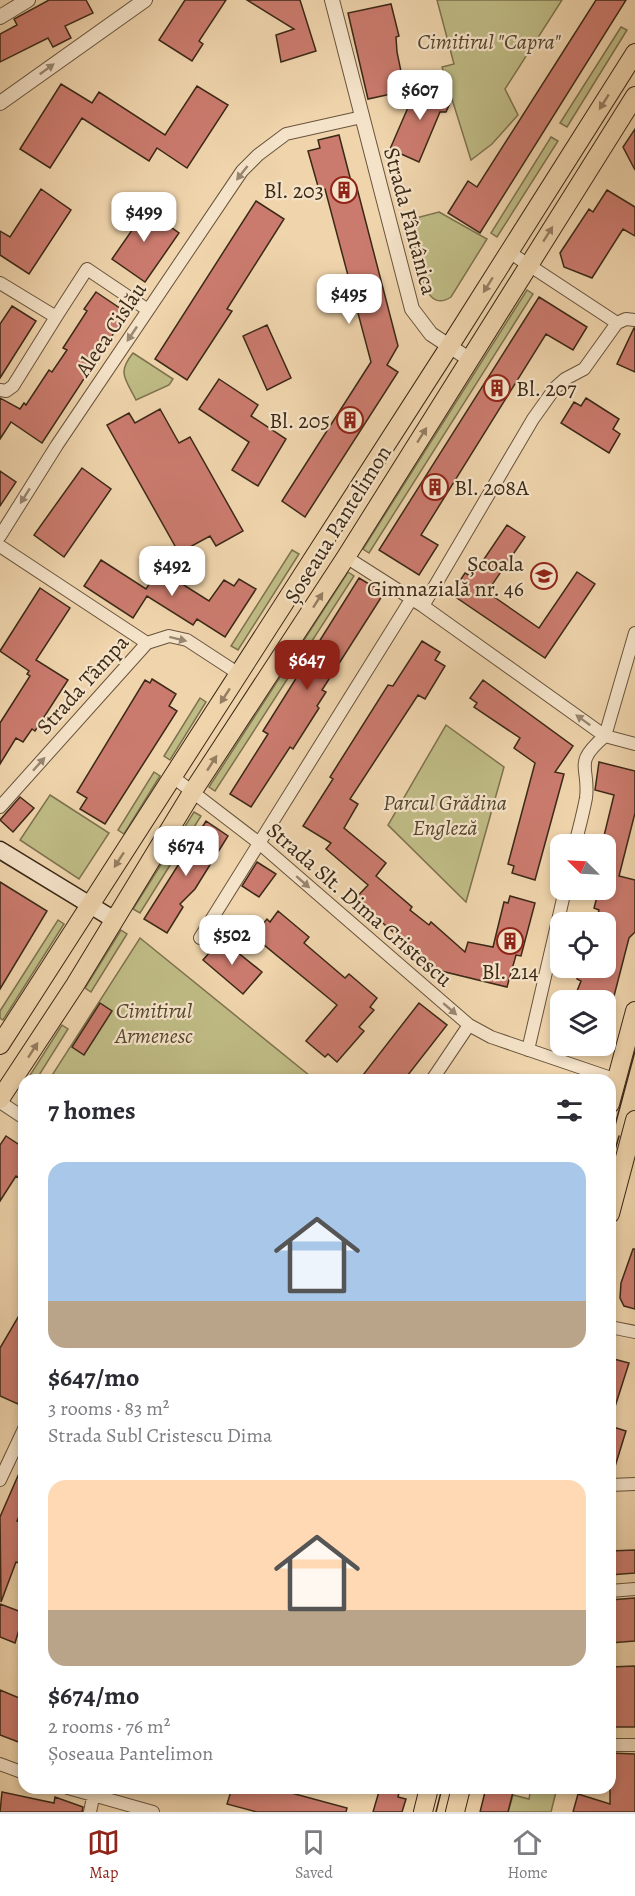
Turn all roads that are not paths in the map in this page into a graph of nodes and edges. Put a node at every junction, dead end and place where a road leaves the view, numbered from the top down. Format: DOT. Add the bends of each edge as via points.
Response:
graph roads {
  1 [pos="28,0"];
  2 [pos="145,0"];
  3 [pos="332,0"];
  4 [pos="0,17"];
  5 [pos="635,52"];
  6 [pos="635,96"];
  7 [pos="0,104"];
  8 [pos="362,117"];
  9 [pos="508,252"];
  10 [pos="528,266"];
  11 [pos="0,284"];
  12 [pos="148,310"];
  13 [pos="56,317"];
  14 [pos="635,320"];
  15 [pos="617,323"];
  16 [pos="449,347"];
  17 [pos="469,359"];
  18 [pos="0,390"];
  19 [pos="0,536"];
  20 [pos="0,546"];
  21 [pos="346,557"];
  22 [pos="412,598"];
  23 [pos="423,606"];
  24 [pos="635,633"];
  25 [pos="147,643"];
  26 [pos="239,674"];
  27 [pos="604,736"];
  28 [pos="635,744"];
  29 [pos="173,777"];
  30 [pos="194,791"];
  31 [pos="0,807"];
  32 [pos="577,834"];
  33 [pos="259,843"];
  34 [pos="0,850"];
  35 [pos="563,900"];
  36 [pos="90,905"];
  37 [pos="113,919"];
  38 [pos="200,938"];
  39 [pos="635,1011"];
  40 [pos="469,1025"];
  41 [pos="0,1045"];
  42 [pos="528,1050"];
  43 [pos="436,1074"];
  44 [pos="599,1074"];
  45 [pos="617,1080"];
  46 [pos="616,1083"];
  47 [pos="0,1100"];
  48 [pos="18,1114"];
  49 [pos="635,1120"];
  50 [pos="616,1191"];
  51 [pos="616,1328"];
  52 [pos="635,1332"];
  53 [pos="18,1442"];
  54 [pos="0,1480"];
  55 [pos="635,1484"];
  56 [pos="616,1485"];
  57 [pos="635,1589"];
  58 [pos="616,1591"];
  59 [pos="616,1745"];
  60 [pos="635,1745"];
  61 [pos="0,1764"];
  62 [pos="18,1771"];
  63 [pos="94,1794"];
  64 [pos="100,1794"];
  65 [pos="428,1794"];
  66 [pos="459,1794"];
  67 [pos="90,1812"];
  68 [pos="153,1812"];
  69 [pos="423,1812"];
  70 [pos="454,1812"];
  1 -- 4 [label="street"];
  7 -- 2 [label="street, one-way"];
  3 -- 8 [label="street, Strada Fântânica"];
  5 -- 9 [label="main road, Șoseaua Pantelimon, one-way"];
  10 -- 6 [label="main road, Șoseaua Pantelimon, one-way"];
  8 -- 12 [label="street, Aleea Cislău, one-way" via="286,134 242,171"];
  8 -- 16 [label="street, Strada Fântânica" via="412,309 431,334"];
  9 -- 10 [label="street"];
  9 -- 16 [label="main road, Șoseaua Pantelimon, one-way"];
  10 -- 15 [label="street"];
  10 -- 17 [label="main road, Șoseaua Pantelimon"];
  11 -- 13 [label="street"];
  12 -- 13 [label="street" via="87,269"];
  12 -- 19 [label="street, Aleea Cislău, one-way"];
  13 -- 18 [label="street" via="13,386"];
  14 -- 15 [label="street"];
  15 -- 23 [label="street" via="584,369 555,388 533,419"];
  16 -- 17 [label="street, Strada Fântânica"];
  16 -- 26 [label="main road, Șoseaua Pantelimon"];
  21 -- 17 [label="main road, Șoseaua Pantelimon, one-way"];
  20 -- 25 [label="street, Strada Tâmpa"];
  21 -- 22 [label="street"];
  30 -- 21 [label="main road, Șoseaua Pantelimon, one-way"];
  22 -- 23 [label="street"];
  22 -- 33 [label="street"];
  27 -- 23 [label="street, one-way"];
  24 -- 27 [label="street"];
  25 -- 26 [label="street, Strada Tâmpa, one-way" via="169,636 187,640"];
  31 -- 25 [label="street, Strada Tâmpa, one-way"];
  26 -- 29 [label="main road, Șoseaua Pantelimon, one-way"];
  27 -- 28 [label="street"];
  27 -- 32 [label="street" via="585,757 586,796"];
  29 -- 30 [label="street, Strada Slt. Dima Cristescu"];
  29 -- 36 [label="main road, Șoseaua Pantelimon, one-way"];
  30 -- 33 [label="street, Strada Slt. Dima Cristescu"];
  30 -- 37 [label="main road, Șoseaua Pantelimon"];
  33 -- 38 [label="street"];
  33 -- 40 [label="street, Strada Slt. Dima Cristescu, one-way"];
  34 -- 36 [label="main road"];
  35 -- 42 [label="street"];
  36 -- 37 [label="main road"];
  36 -- 41 [label="main road, Șoseaua Pantelimon"];
  47 -- 37 [label="main road, Șoseaua Pantelimon, one-way"];
  39 -- 45 [label="main road"];
  40 -- 42 [label="street, Strada Slt. Dima Cristescu"];
  40 -- 43 [label="street"];
  42 -- 44 [label="street, Strada Slt. Dima Cristescu"];
  45 -- 46 [label="main road"];
  47 -- 48 [label="street"];
  49 -- 50 [label="main road"];
  51 -- 52 [label="street"];
  53 -- 54 [label="street"];
  55 -- 56 [label="street"];
  57 -- 58 [label="street"];
  59 -- 60 [label="street"];
  61 -- 62 [label="street"];
  63 -- 67 [label="street"];
  64 -- 68 [label="street"];
  65 -- 69 [label="main road"];
  66 -- 70 [label="main road"];
}
